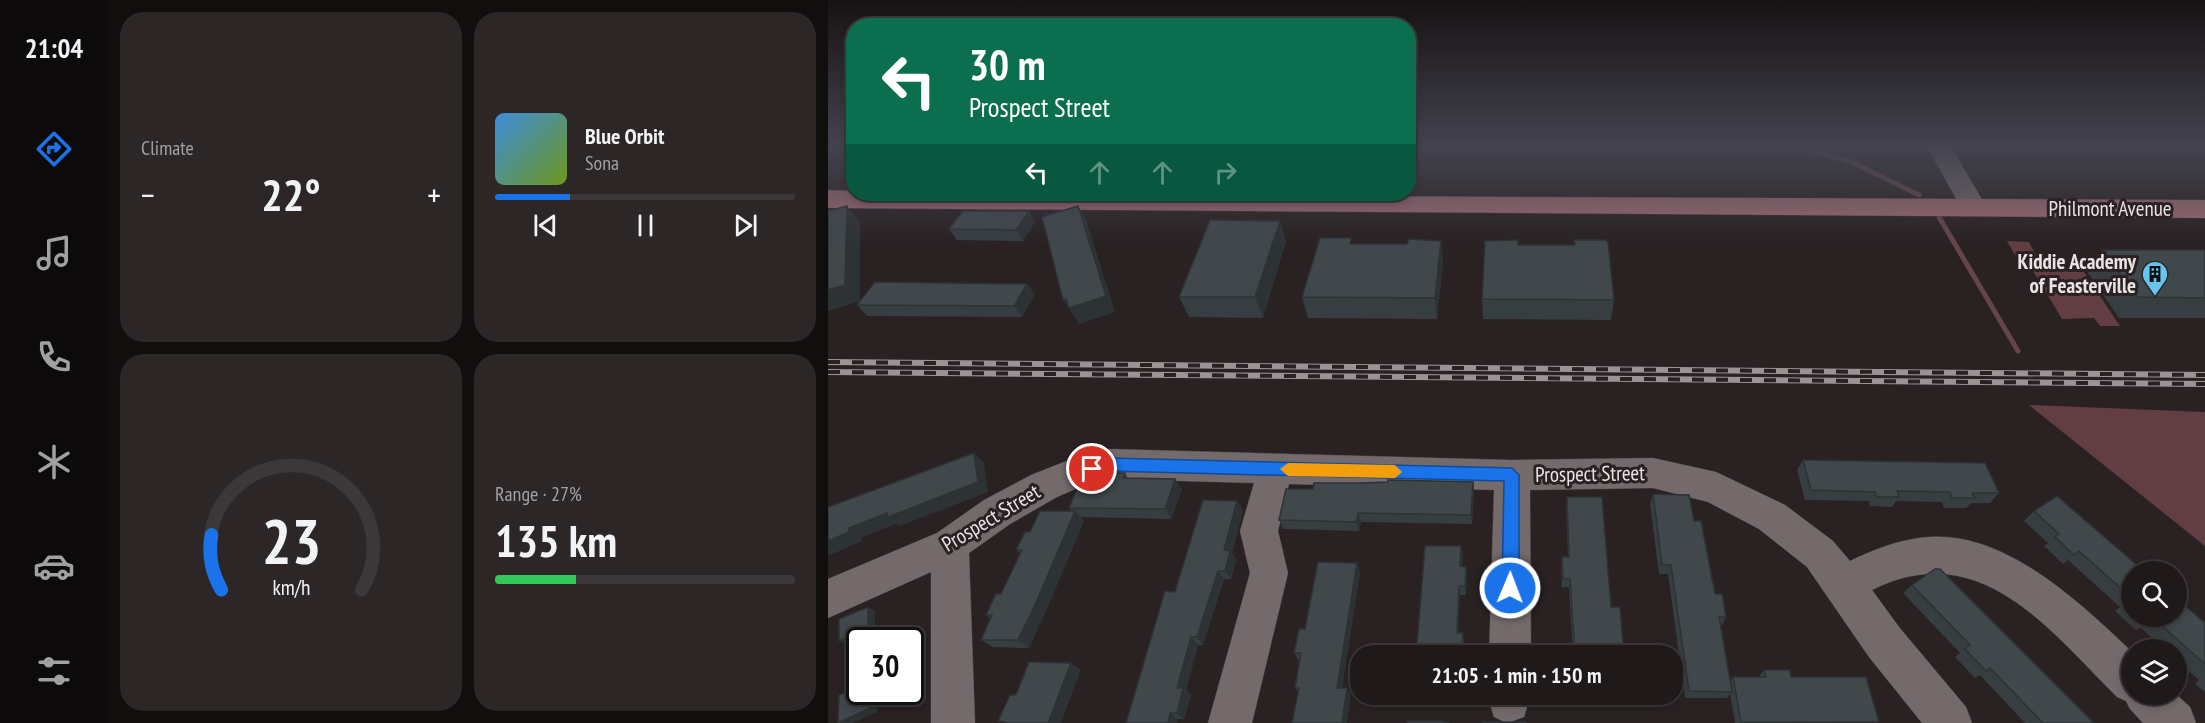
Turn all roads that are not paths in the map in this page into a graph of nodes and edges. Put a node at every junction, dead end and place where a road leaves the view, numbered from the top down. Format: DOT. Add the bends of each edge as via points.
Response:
graph roads {
  1 [pos="1957,179"];
  2 [pos="828,199"];
  3 [pos="846,199"];
  4 [pos="1083,201"];
  5 [pos="1974,208"];
  6 [pos="2205,209"];
  7 [pos="1275,469"];
  8 [pos="1512,475"];
  9 [pos="950,545"];
  10 [pos="1844,584"];
  11 [pos="828,599"];
  12 [pos="1510,645"];
  13 [pos="2121,671"];
  14 [pos="2156,705"];
  15 [pos="953,723"];
  16 [pos="1230,723"];
  17 [pos="1950,723"];
  18 [pos="2174,723"];
  1 -- 5 [label="street"];
  2 -- 3 [label="main road, Philmont Avenue"];
  4 -- 5 [label="main road, Philmont Avenue"];
  5 -- 6 [label="main road, Philmont Avenue"];
  7 -- 8 [label="street, Prospect Street"];
  7 -- 9 [label="street, Prospect Street" via="1109,464 1044,486"];
  7 -- 16 [label="street" via="1260,531 1269,573"];
  8 -- 10 [label="street, Prospect Street" via="1653,473 1716,488 1772,517 1798,536 1820,554"];
  8 -- 12 [label="street"];
  9 -- 11 [label="street, Prospect Street"];
  9 -- 15 [label="street"];
  10 -- 13 [label="street" via="1868,569 1912,556 1953,555 1994,566 2041,595"];
  10 -- 17 [label="street, Prospect Street" via="1884,642"];
  14 -- 18 [label="street"];
}
